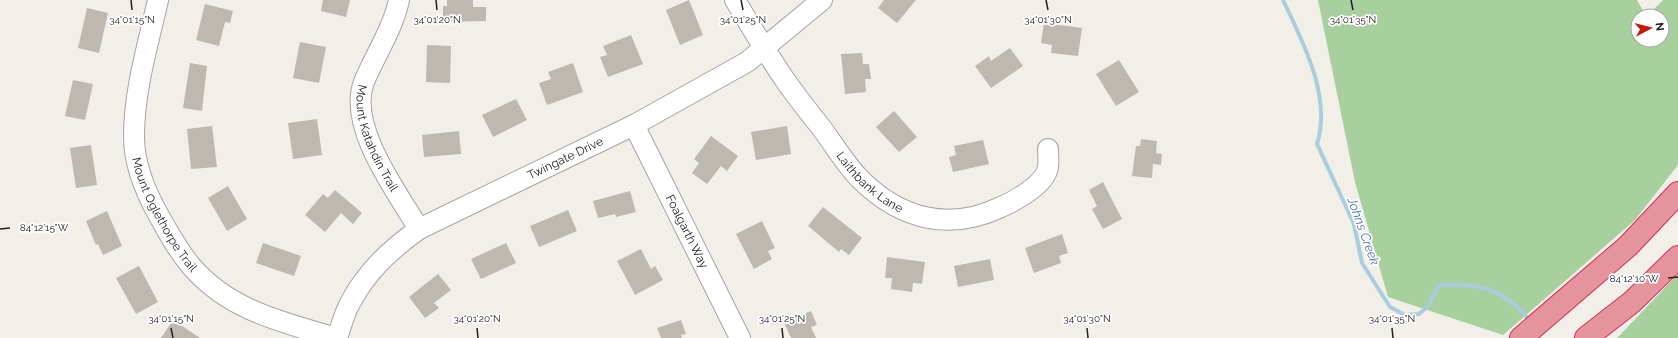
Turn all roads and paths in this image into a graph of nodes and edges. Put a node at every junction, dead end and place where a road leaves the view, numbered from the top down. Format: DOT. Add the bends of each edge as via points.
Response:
graph roads {
  1 [pos="158,0"];
  2 [pos="399,0"];
  3 [pos="735,0"];
  4 [pos="822,0"];
  5 [pos="765,49"];
  6 [pos="634,125"];
  7 [pos="1048,149"];
  8 [pos="1678,193"];
  9 [pos="419,229"];
  10 [pos="1678,257"];
  11 [pos="336,338"];
  12 [pos="740,338"];
  13 [pos="1521,338"];
  14 [pos="1586,338"];
  1 -- 11 [label="street, Mount Oglethorpe Trail" via="135,104 134,139 140,175 151,201 176,245 192,267 212,287 259,315"];
  2 -- 9 [label="street, Mount Katahdin Trail" via="364,83 360,107 363,124 374,152"];
  3 -- 5 [label="street, Laithbank Lane"];
  4 -- 5 [label="street, Twingate Drive"];
  5 -- 6 [label="street, Twingate Drive" via="747,62"];
  5 -- 7 [label="street, Laithbank Lane" via="784,79 859,178 892,204 913,214 954,221 974,217 1016,200 1036,186 1048,169"];
  6 -- 9 [label="street, Twingate Drive"];
  6 -- 12 [label="street, Foalgarth Way"];
  8 -- 13 [label="highway" via="1628,246"];
  9 -- 11 [label="street, Twingate Drive" via="390,250 367,275 349,304"];
  10 -- 14 [label="highway" via="1632,302"];
}
